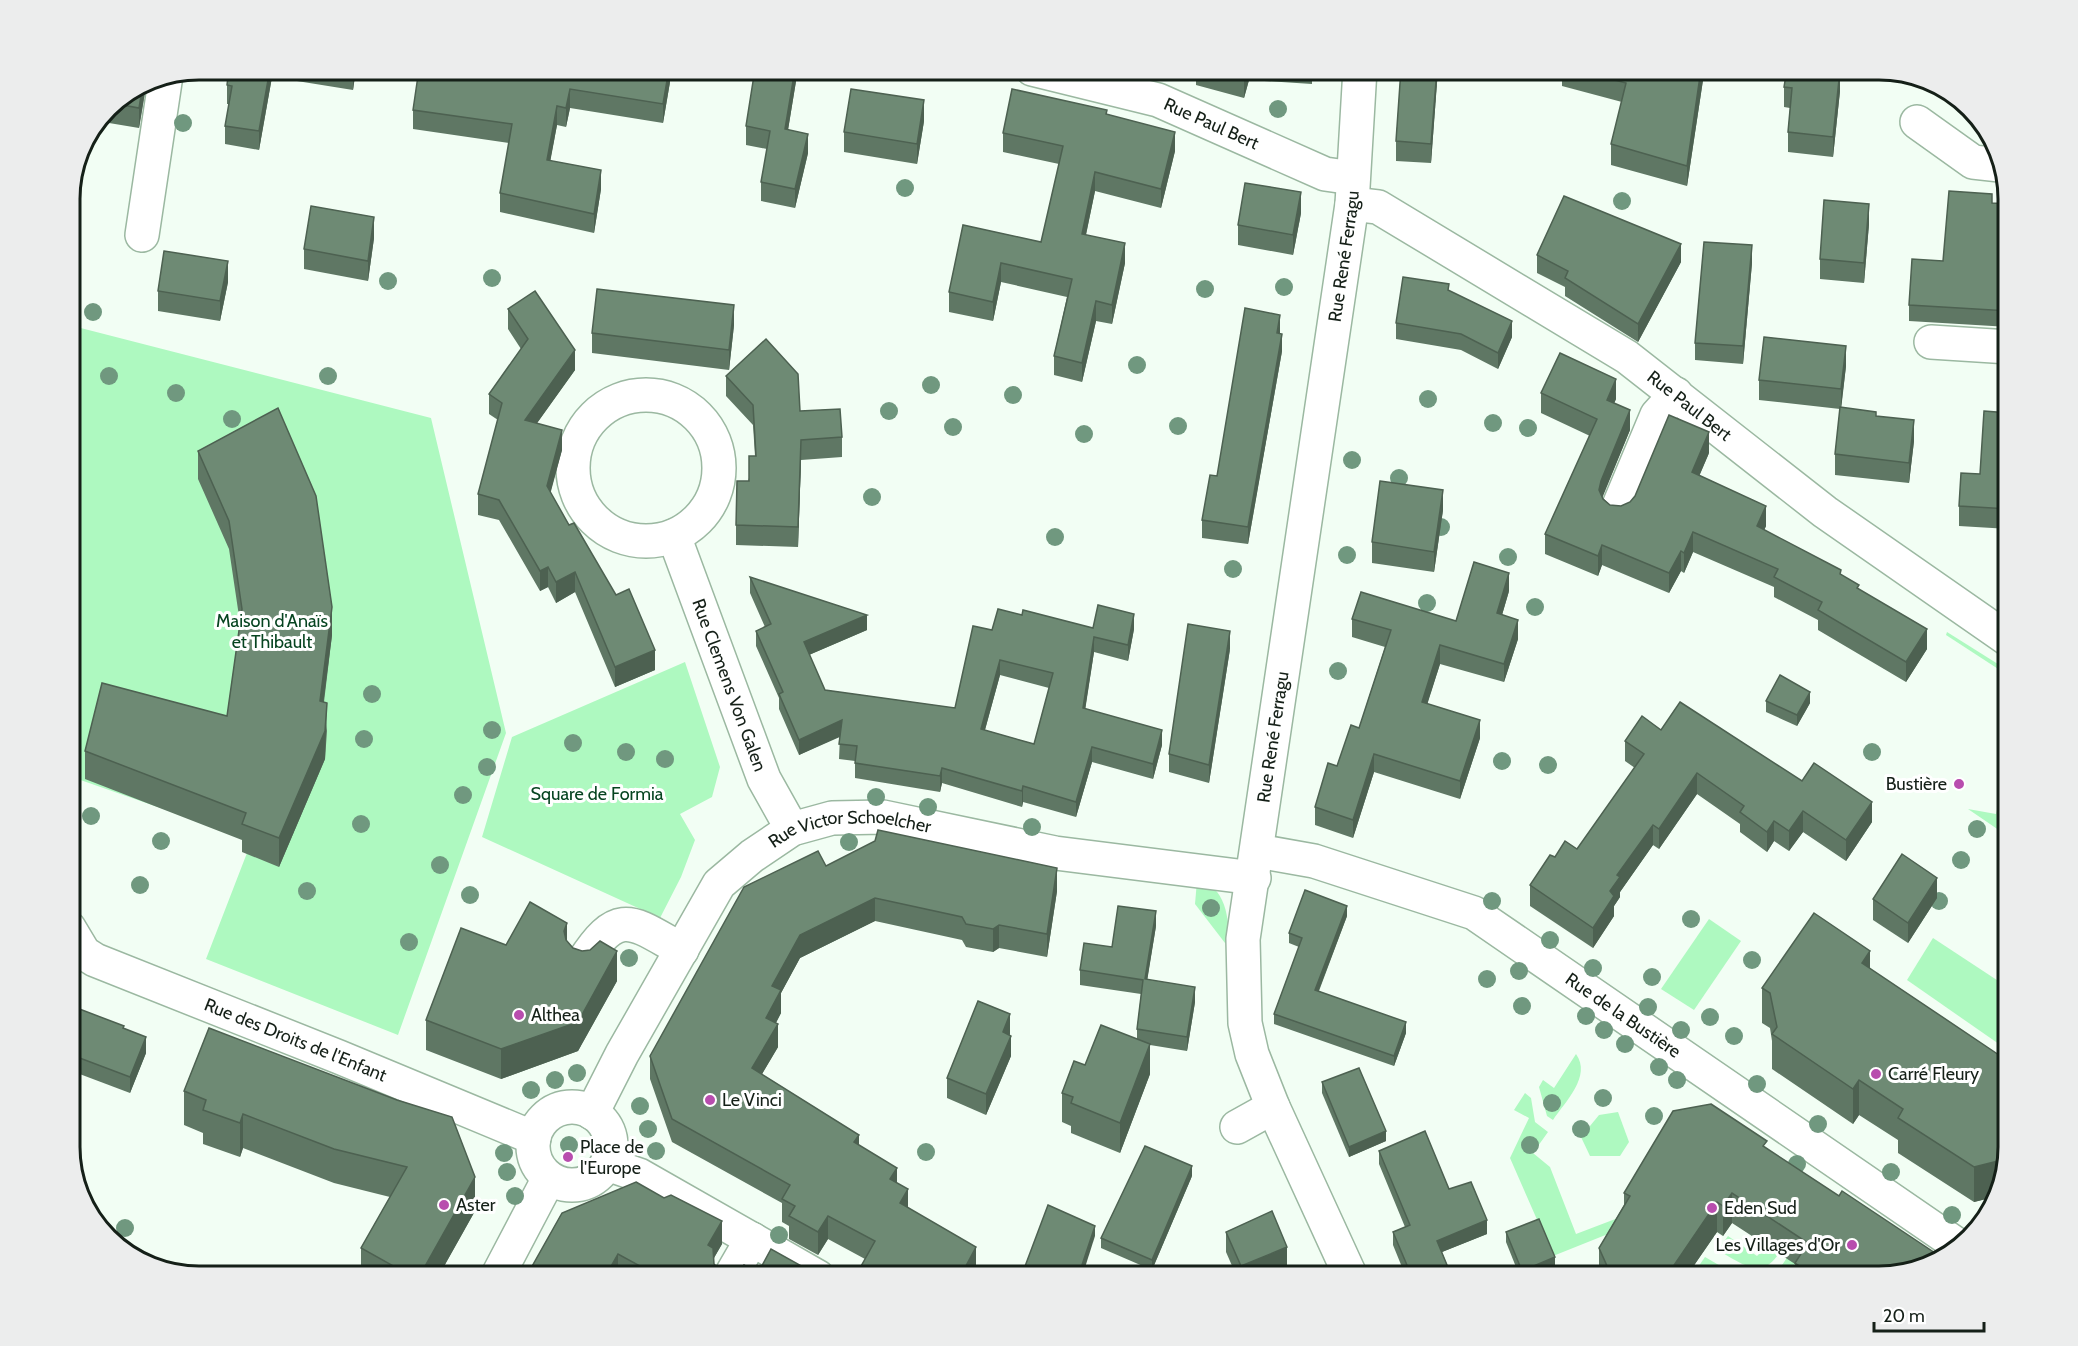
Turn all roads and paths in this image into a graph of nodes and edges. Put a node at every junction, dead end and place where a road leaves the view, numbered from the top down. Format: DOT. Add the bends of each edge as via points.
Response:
graph roads {
  1 [pos="1075,79"];
  2 [pos="1359,79"];
  3 [pos="164,85"];
  4 [pos="1917,122"];
  5 [pos="1993,164"];
  6 [pos="1353,191"];
  7 [pos="142,236"];
  8 [pos="1931,342"];
  9 [pos="1998,346"];
  10 [pos="1676,394"];
  11 [pos="1618,508"];
  12 [pos="674,537"];
  13 [pos="1998,632"];
  14 [pos="792,830"];
  15 [pos="1256,865"];
  16 [pos="80,946"];
  17 [pos="682,950"];
  18 [pos="583,962"];
  19 [pos="1273,1107"];
  20 [pos="592,1113"];
  21 [pos="1237,1126"];
  22 [pos="534,1138"];
  23 [pos="607,1164"];
  24 [pos="549,1178"];
  25 [pos="752,1239"];
  26 [pos="1952,1241"];
  27 [pos="503,1266"];
  28 [pos="736,1266"];
  29 [pos="799,1266"];
  30 [pos="1346,1266"];
  1 -- 6 [label="street, Rue Paul Bert" via="1158,100 1325,174"];
  2 -- 6 [label="street, Rue René Ferragu"];
  3 -- 7 [label="street"];
  4 -- 5 [label="street" via="1973,162"];
  6 -- 10 [label="street, Rue Paul Bert" via="1627,357"];
  6 -- 15 [label="street, Rue René Ferragu"];
  8 -- 9 [label="street"];
  10 -- 11 [label="street" via="1657,415"];
  10 -- 13 [label="street, Rue Paul Bert" via="1825,512"];
  12 -- 12 [label="street" via="634,541 616,535 586,510 577,492 573,472 582,434 610,404 652,395 674,400 692,411 712,437 720,469 716,490 707,510"];
  12 -- 14 [label="street, Rue Clemens Von Galen" via="764,779"];
  14 -- 15 [label="street, Rue Victor Schoelcher" via="832,818 883,817 1055,853"];
  14 -- 17 [label="street, Rue Victor Schoelcher" via="725,878"];
  15 -- 19 [label="street, Rue René Ferragu" via="1243,939 1245,1023 1252,1054"];
  15 -- 26 [label="street, Rue de la Bustière" via="1314,861 1474,913"];
  16 -- 22 [label="street, Rue des Droits de l'Enfant" via="95,960"];
  17 -- 18 [label="street" via="636,925 623,923 600,936"];
  17 -- 20 [label="street, Rue Victor Schoelcher"];
  19 -- 21 [label="street"];
  19 -- 30 [label="street, Rue René Ferragu"];
  20 -- 22 [label="street" via="568,1107 556,1110 538,1126"];
  20 -- 23 [label="street" via="601,1120 610,1141"];
  22 -- 24 [label="street" via="536,1160"];
  23 -- 24 [label="street" via="593,1178 574,1185"];
  23 -- 25 [label="street" via="639,1175"];
  24 -- 27 [label="street"];
  25 -- 28 [label="street"];
  25 -- 29 [label="street"];
}
